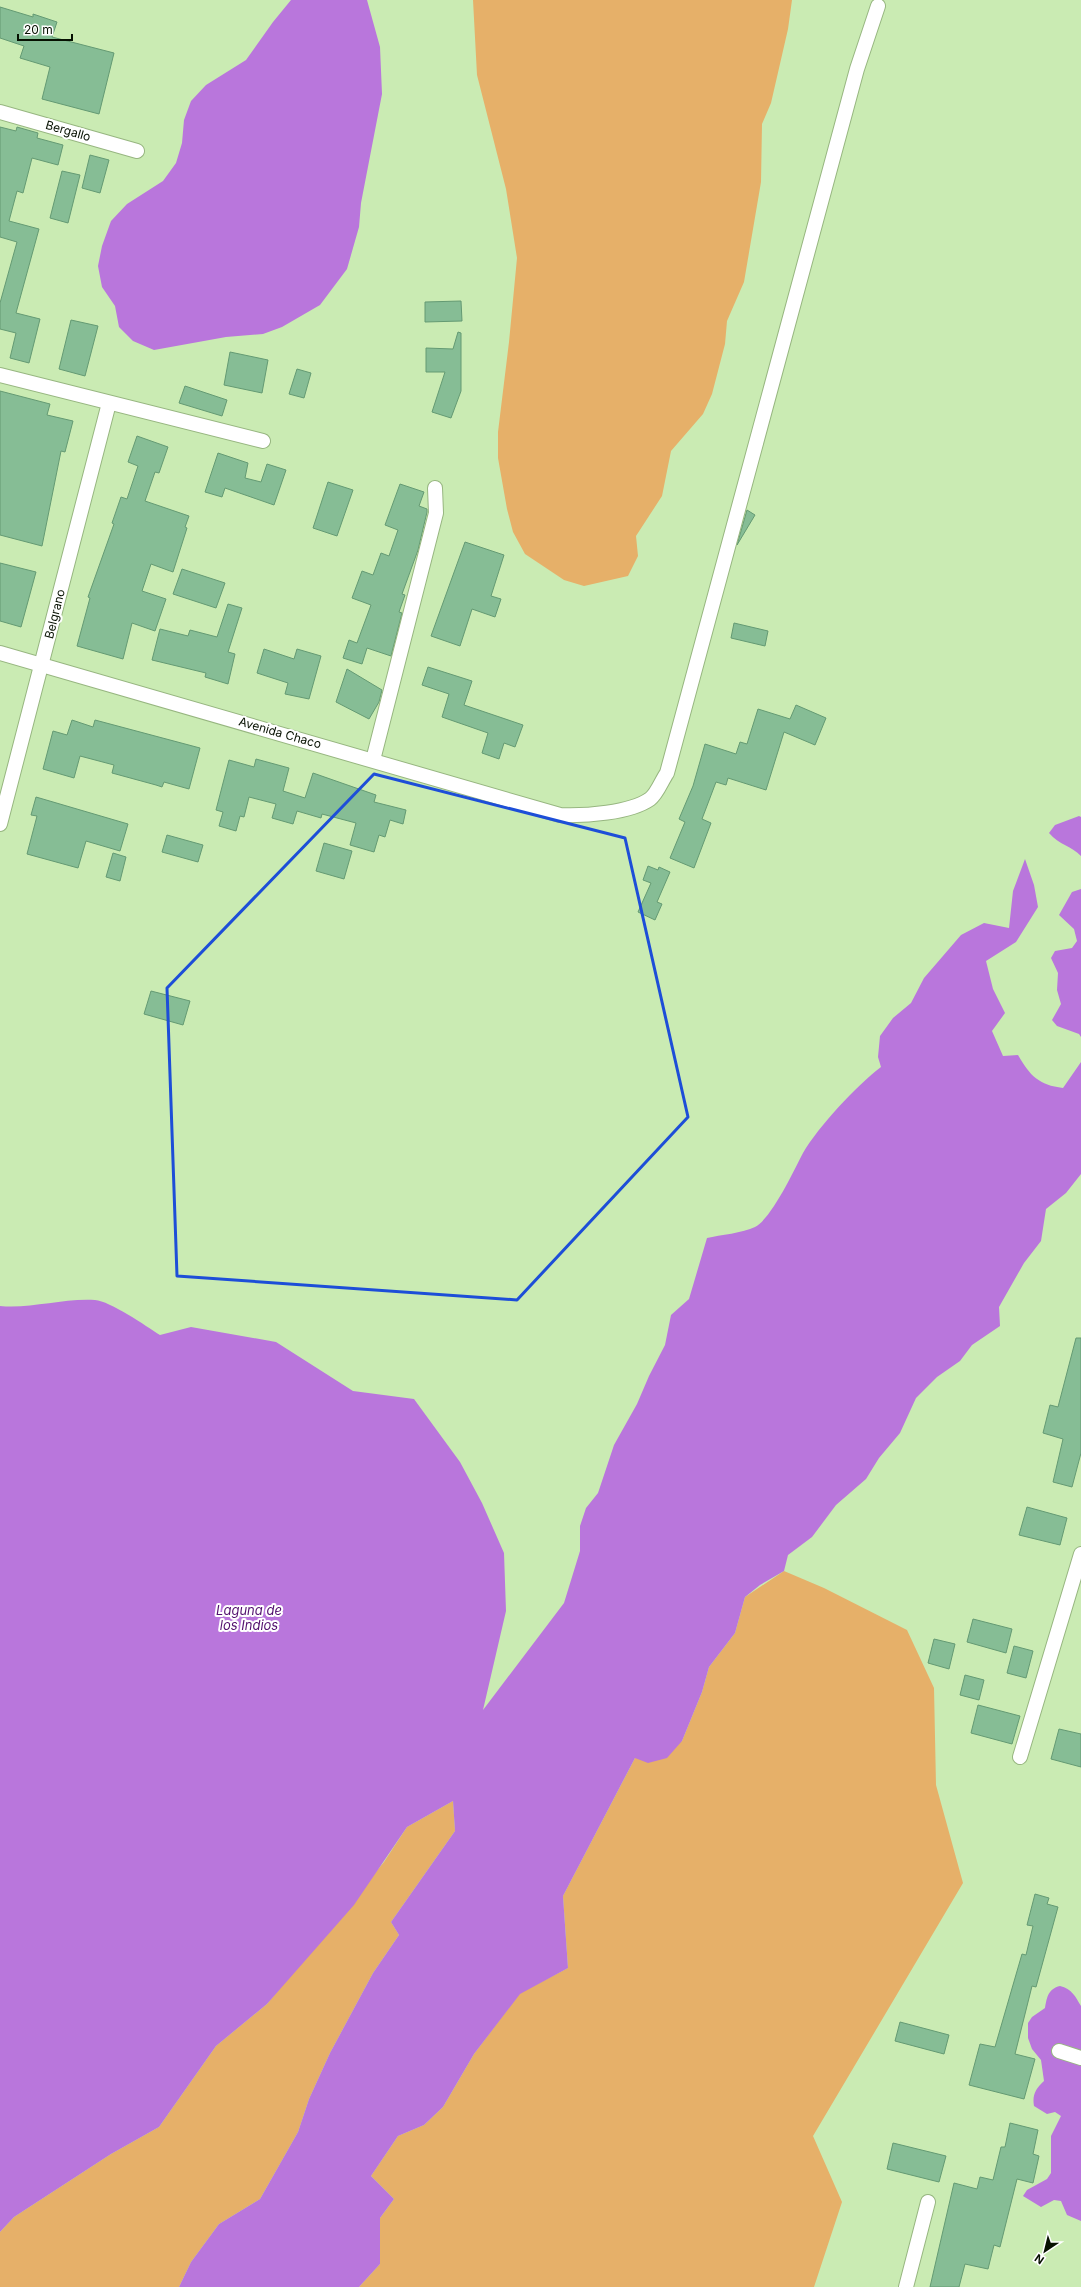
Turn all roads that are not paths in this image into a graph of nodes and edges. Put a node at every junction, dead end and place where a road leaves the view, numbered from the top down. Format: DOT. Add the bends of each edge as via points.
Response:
graph roads {
  1 [pos="878,6"];
  2 [pos="0,112"];
  3 [pos="137,151"];
  4 [pos="0,375"];
  5 [pos="110,403"];
  6 [pos="263,441"];
  7 [pos="435,488"];
  8 [pos="0,654"];
  9 [pos="42,665"];
  10 [pos="373,760"];
  11 [pos="0,824"];
  12 [pos="1081,1554"];
  13 [pos="1020,1757"];
  14 [pos="1060,2051"];
  15 [pos="1081,2058"];
  16 [pos="928,2202"];
  17 [pos="906,2287"];
  1 -- 10 [label="street, Avenida Chaco" via="856,69 667,773 651,798 626,808 587,816 560,815"];
  2 -- 3 [label="street, Bergallo"];
  4 -- 5 [label="street"];
  5 -- 6 [label="street"];
  5 -- 9 [label="street, Belgrano"];
  7 -- 10 [label="street" via="436,513"];
  8 -- 9 [label="street, Avenida Chaco"];
  9 -- 10 [label="street, Avenida Chaco"];
  9 -- 11 [label="street, Belgrano"];
  12 -- 13 [label="street"];
  14 -- 15 [label="street"];
  16 -- 17 [label="street"];
}
